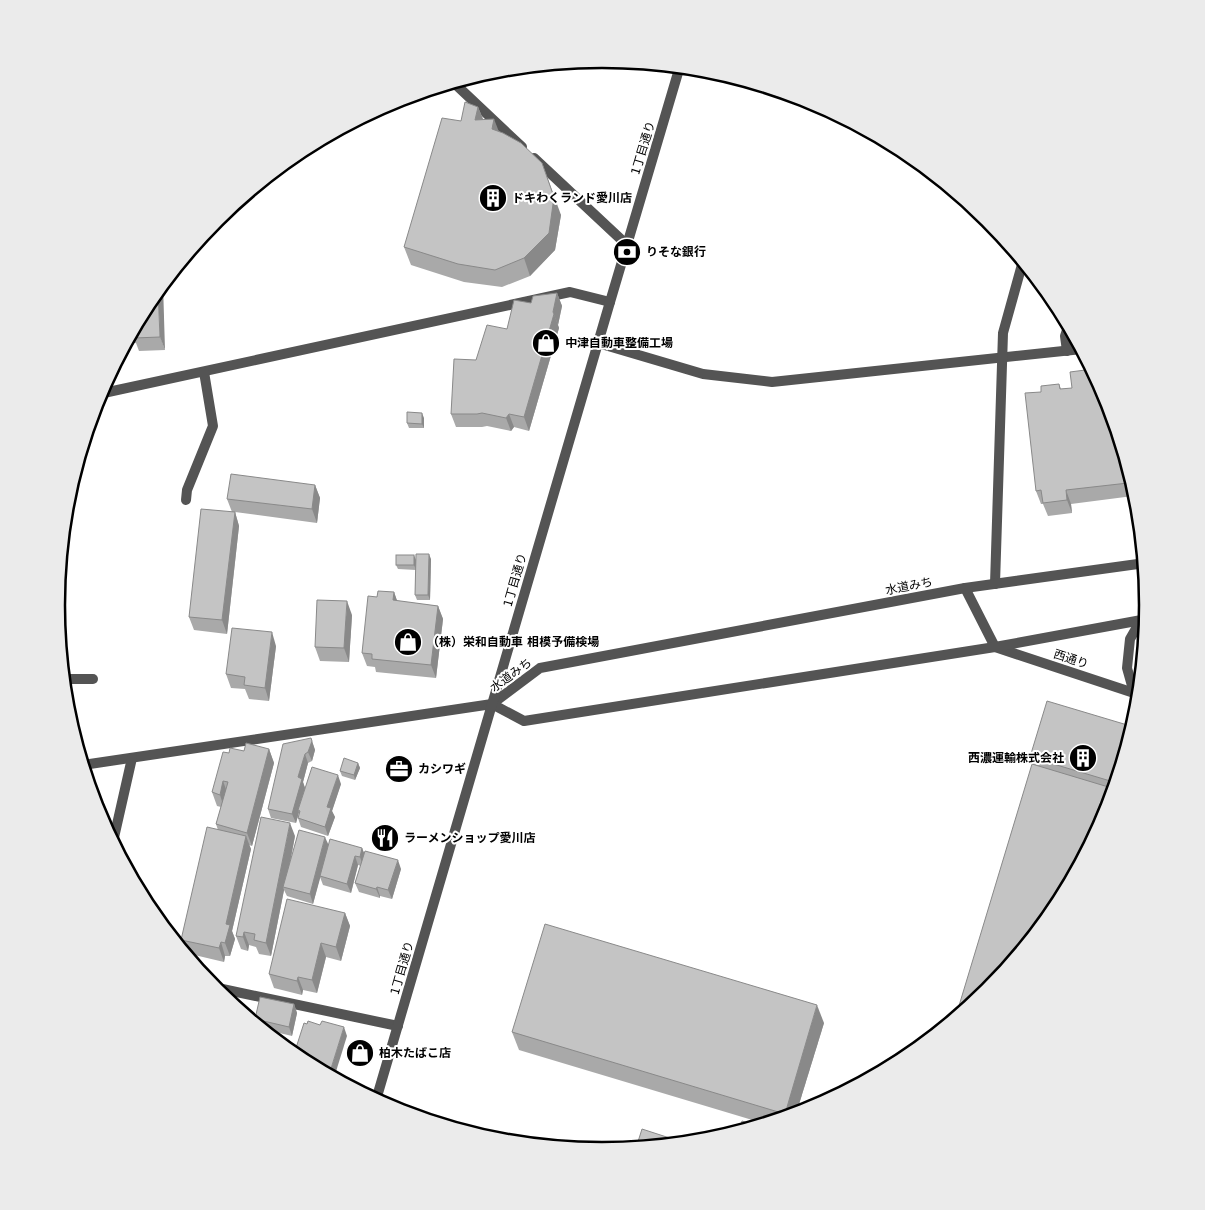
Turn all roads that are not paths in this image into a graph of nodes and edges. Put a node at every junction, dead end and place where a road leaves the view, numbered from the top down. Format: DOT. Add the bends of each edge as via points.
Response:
graph roads {
  1 [pos="678,73"];
  2 [pos="459,87"];
  3 [pos="627,245"];
  4 [pos="1021,268"];
  5 [pos="610,302"];
  6 [pos="1066,333"];
  7 [pos="598,343"];
  8 [pos="1076,350"];
  9 [pos="1066,351"];
  10 [pos="1003,358"];
  11 [pos="204,372"];
  12 [pos="109,392"];
  13 [pos="186,500"];
  14 [pos="1138,565"];
  15 [pos="995,584"];
  16 [pos="965,588"];
  17 [pos="1140,621"];
  18 [pos="1139,626"];
  19 [pos="994,647"];
  20 [pos="71,679"];
  21 [pos="93,679"];
  22 [pos="1134,685"];
  23 [pos="1132,693"];
  24 [pos="492,704"];
  25 [pos="132,758"];
  26 [pos="89,764"];
  27 [pos="115,832"];
  28 [pos="227,990"];
  29 [pos="398,1026"];
  30 [pos="378,1093"];
  1 -- 3 [label="street, 1丁目通り"];
  2 -- 3 [label="street"];
  3 -- 5 [label="street, 1丁目通り"];
  4 -- 10 [label="street" via="1003,333"];
  5 -- 7 [label="street, 1丁目通り"];
  5 -- 11 [label="street" via="570,292"];
  6 -- 9 [label="street"];
  7 -- 10 [label="street" via="703,374 772,382"];
  7 -- 24 [label="street, 1丁目通り"];
  8 -- 9 [label="street"];
  9 -- 10 [label="street"];
  10 -- 15 [label="street"];
  11 -- 12 [label="street"];
  11 -- 13 [label="street" via="214,426 187,490"];
  14 -- 15 [label="street, 水道みち"];
  15 -- 16 [label="street, 水道みち"];
  16 -- 19 [label="street"];
  16 -- 24 [label="street, 水道みち" via="540,668"];
  17 -- 19 [label="street, 水道みち"];
  18 -- 22 [label="street" via="1130,639 1127,668"];
  19 -- 23 [label="street, 西通り"];
  19 -- 24 [label="street, 水道みち" via="524,721"];
  20 -- 21 [label="street"];
  24 -- 25 [label="street"];
  24 -- 29 [label="street, 1丁目通り"];
  25 -- 26 [label="street"];
  25 -- 27 [label="street"];
  28 -- 29 [label="street"];
  29 -- 30 [label="street, 1丁目通り"];
}
